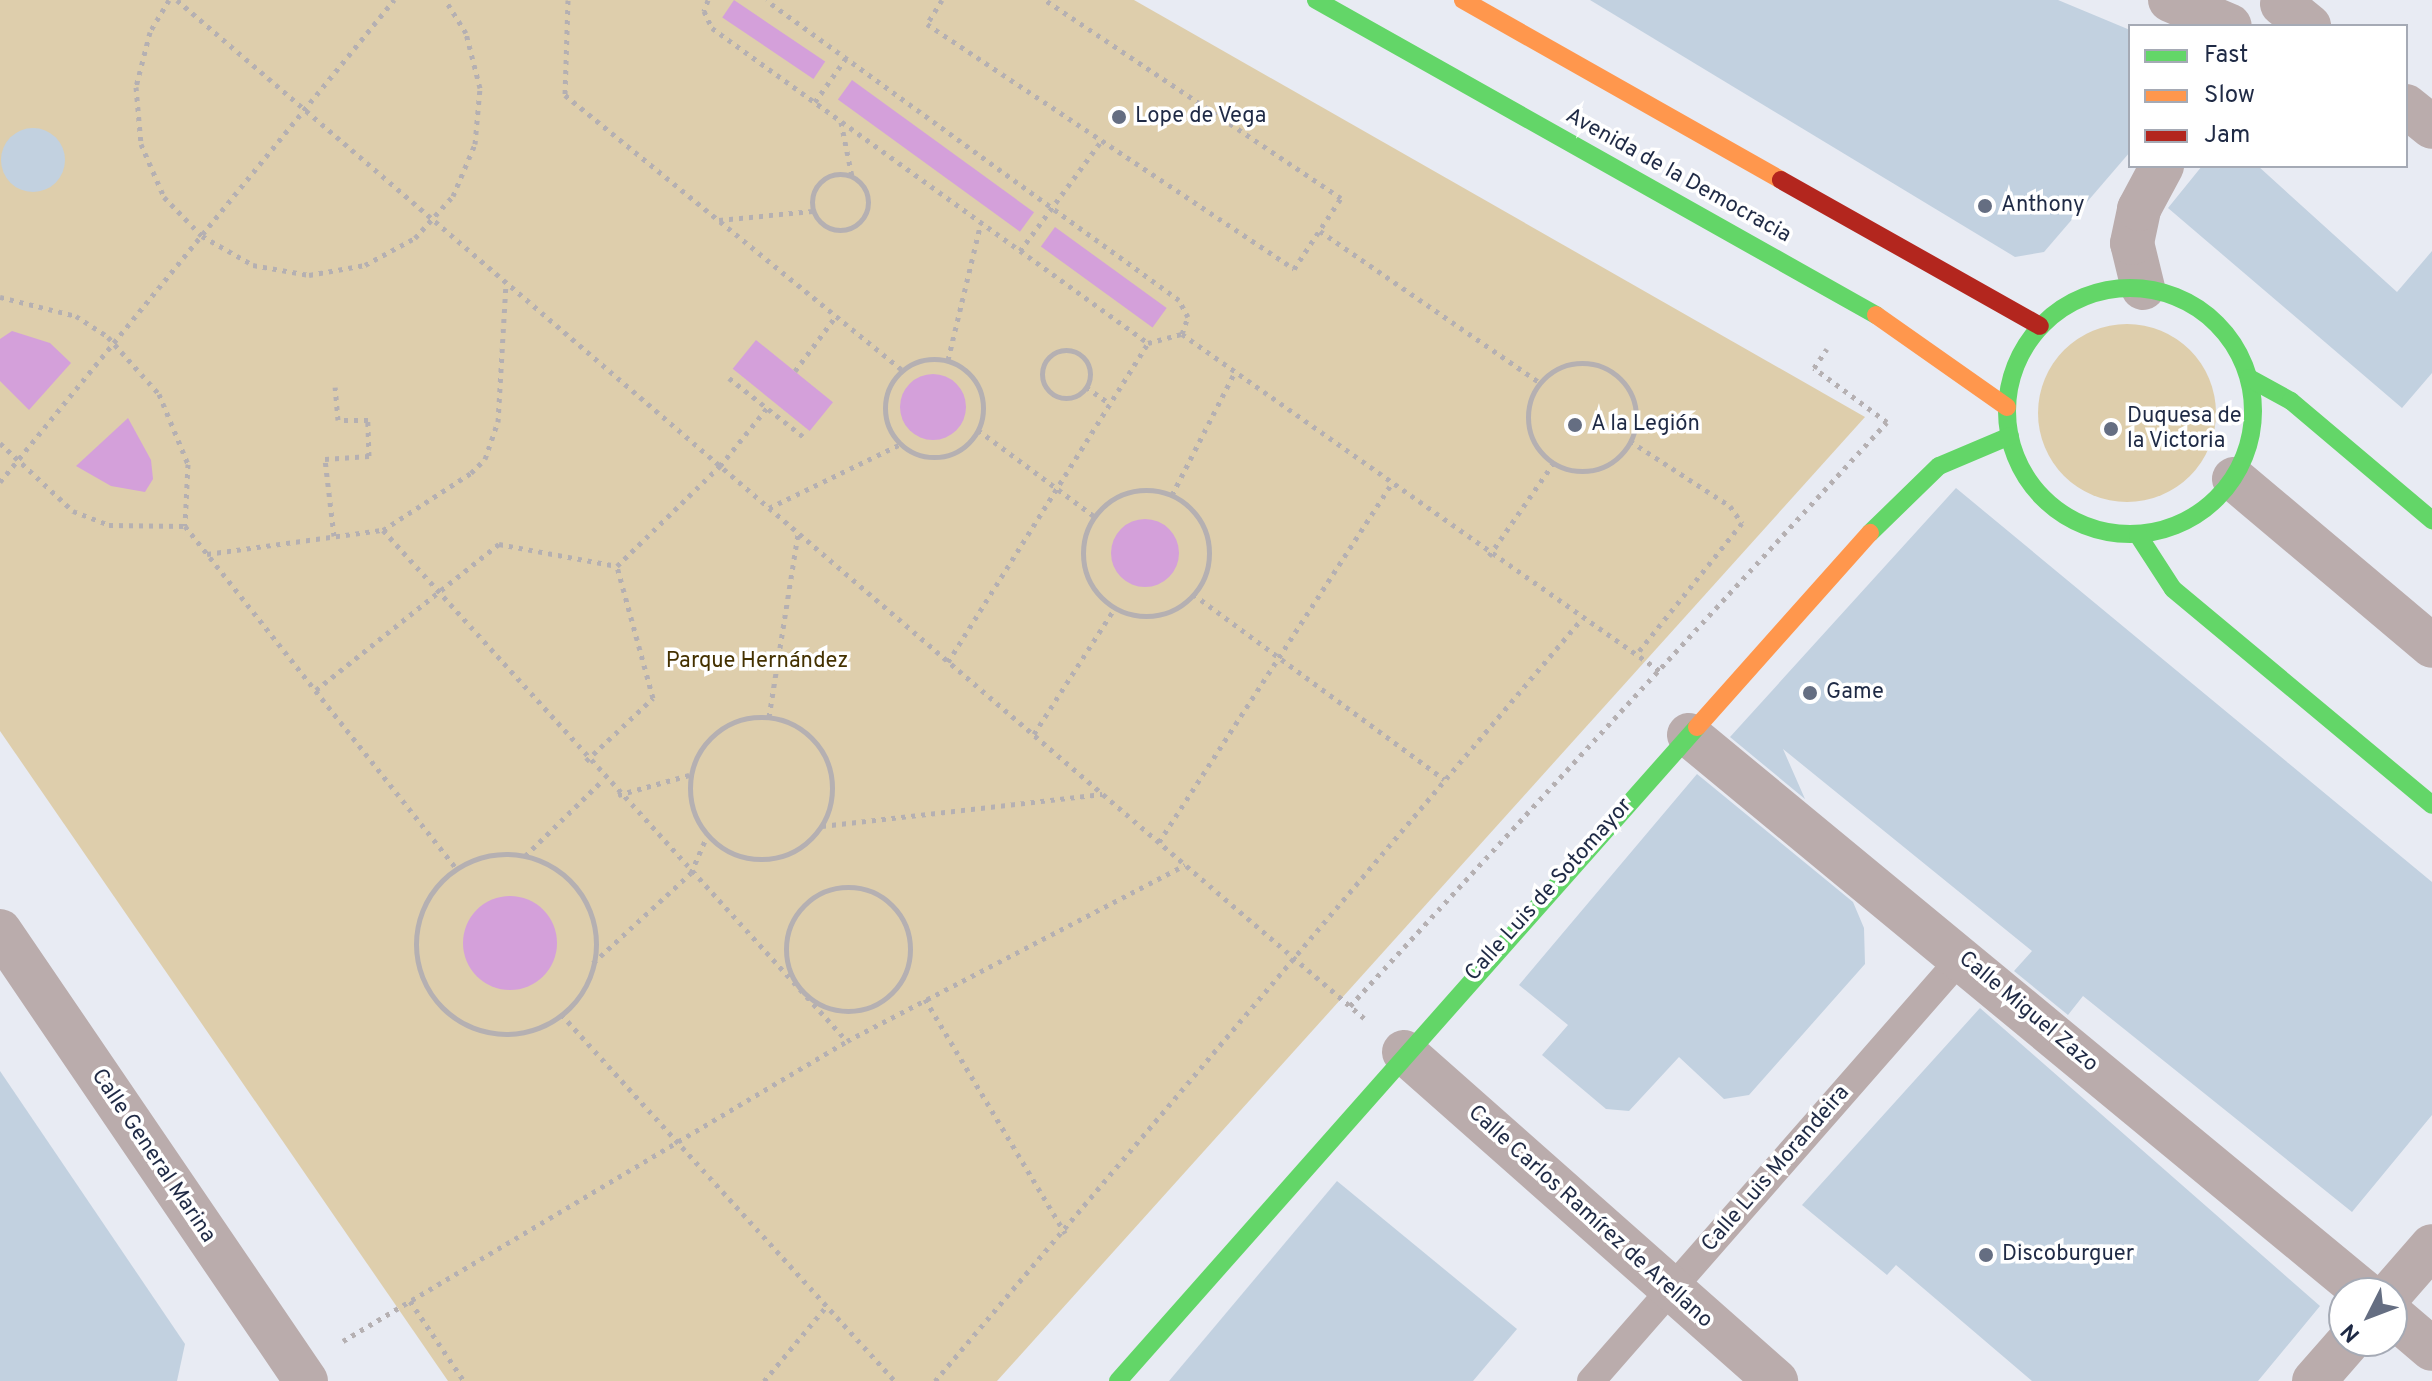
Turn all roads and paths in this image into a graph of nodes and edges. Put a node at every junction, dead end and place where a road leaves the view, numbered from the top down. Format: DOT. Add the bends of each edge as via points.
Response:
graph roads {
  1 [pos="169,0"];
  2 [pos="177,0"];
  3 [pos="394,0"];
  4 [pos="445,0"];
  5 [pos="568,0"];
  6 [pos="708,0"];
  7 [pos="766,0"];
  8 [pos="942,0"];
  9 [pos="1045,0"];
  10 [pos="1316,0"];
  11 [pos="1463,0"];
  12 [pos="2170,0"];
  13 [pos="1504,10"];
  14 [pos="2225,24"];
  15 [pos="846,58"];
  16 [pos="815,102"];
  17 [pos="2408,108"];
  18 [pos="304,109"];
  19 [pos="841,121"];
  20 [pos="2432,127"];
  21 [pos="1102,140"];
  22 [pos="2161,168"];
  23 [pos="852,176"];
  24 [pos="1053,208"];
  25 [pos="813,211"];
  26 [pos="433,219"];
  27 [pos="718,220"];
  28 [pos="981,223"];
  29 [pos="1320,231"];
  30 [pos="202,236"];
  31 [pos="1020,251"];
  32 [pos="506,282"];
  33 [pos="2143,288"];
  34 [pos="0,297"];
  35 [pos="1857,304"];
  36 [pos="836,316"];
  37 [pos="2040,326"];
  38 [pos="1182,334"];
  39 [pos="1148,343"];
  40 [pos="113,345"];
  41 [pos="948,360"];
  42 [pos="902,370"];
  43 [pos="795,371"];
  44 [pos="1235,372"];
  45 [pos="729,378"];
  46 [pos="2249,378"];
  47 [pos="1539,382"];
  48 [pos="335,387"];
  49 [pos="1086,387"];
  50 [pos="1110,404"];
  51 [pos="2007,407"];
  52 [pos="767,408"];
  53 [pos="978,430"];
  54 [pos="2010,436"];
  55 [pos="805,438"];
  56 [pos="1630,441"];
  57 [pos="0,443"];
  58 [pos="901,444"];
  59 [pos="17,462"];
  60 [pos="1553,464"];
  61 [pos="720,466"];
  62 [pos="2234,479"];
  63 [pos="0,482"];
  64 [pos="1391,485"];
  65 [pos="1058,489"];
  66 [pos="1172,495"];
  67 [pos="769,508"];
  68 [pos="2430,514"];
  69 [pos="1095,517"];
  70 [pos="185,526"];
  71 [pos="383,530"];
  72 [pos="798,533"];
  73 [pos="2138,535"];
  74 [pos="334,536"];
  75 [pos="207,554"];
  76 [pos="1489,556"];
  77 [pos="617,566"];
  78 [pos="1193,594"];
  79 [pos="438,596"];
  80 [pos="1115,608"];
  81 [pos="1580,621"];
  82 [pos="2432,646"];
  83 [pos="1636,655"];
  84 [pos="1280,658"];
  85 [pos="948,662"];
  86 [pos="1663,673"];
  87 [pos="316,690"];
  88 [pos="769,717"];
  89 [pos="1034,734"];
  90 [pos="1689,735"];
  91 [pos="586,761"];
  92 [pos="689,775"];
  93 [pos="1444,779"];
  94 [pos="603,780"];
  95 [pos="1103,794"];
  96 [pos="618,795"];
  97 [pos="2432,805"];
  98 [pos="822,826"];
  99 [pos="707,836"];
  100 [pos="1159,842"];
  101 [pos="525,856"];
  102 [pos="1185,865"];
  103 [pos="456,868"];
  104 [pos="691,873"];
  105 [pos="0,931"];
  106 [pos="1292,956"];
  107 [pos="1962,957"];
  108 [pos="593,963"];
  109 [pos="801,991"];
  110 [pos="925,999"];
  111 [pos="1350,1006"];
  112 [pos="561,1014"];
  113 [pos="847,1041"];
  114 [pos="1404,1052"];
  115 [pos="677,1141"];
  116 [pos="1065,1233"];
  117 [pos="2432,1246"];
  118 [pos="2346,1277"];
  119 [pos="2405,1277"];
  120 [pos="1671,1289"];
  121 [pos="410,1301"];
  122 [pos="825,1308"];
  123 [pos="2408,1329"];
  124 [pos="2432,1349"];
  125 [pos="2335,1357"];
  126 [pos="302,1375"];
  127 [pos="1123,1379"];
  128 [pos="464,1381"];
  129 [pos="764,1381"];
  130 [pos="895,1381"];
  131 [pos="935,1381"];
  132 [pos="1591,1381"];
  133 [pos="1776,1381"];
  134 [pos="2314,1381"];
  1 -- 30 [label="path" via="150,32 136,87 141,144 164,197"];
  2 -- 18 [label="path"];
  3 -- 18 [label="path"];
  4 -- 26 [label="path" via="466,33 480,88 475,144 453,196"];
  5 -- 27 [label="path" via="565,95"];
  6 -- 16 [label="path" via="704,11 712,28"];
  7 -- 15 [label="path"];
  8 -- 21 [label="path" via="927,24"];
  9 -- 29 [label="path" via="1341,198"];
  10 -- 35 [label="main road, Avenida de la Democracia"];
  11 -- 13 [label="main road"];
  12 -- 14 [label="street"];
  13 -- 37 [label="main road"];
  15 -- 16 [label="path"];
  15 -- 24 [label="path"];
  16 -- 19 [label="path"];
  17 -- 20 [label="street"];
  18 -- 26 [label="path"];
  18 -- 30 [label="path"];
  19 -- 23 [label="path"];
  19 -- 28 [label="path"];
  21 -- 24 [label="path"];
  21 -- 29 [label="path" via="1294,269"];
  22 -- 33 [label="street" via="2139,209 2132,243"];
  23 -- 25 [label="path" via="834,174 818,183"];
  23 -- 25 [label="path" via="868,197 860,222 834,229"];
  24 -- 31 [label="path"];
  24 -- 38 [label="path" via="1179,300 1188,317"];
  25 -- 27 [label="path"];
  26 -- 30 [label="path" via="365,265 309,275 253,265"];
  26 -- 32 [label="path"];
  27 -- 36 [label="path"];
  28 -- 31 [label="path"];
  28 -- 41 [label="path"];
  29 -- 47 [label="path"];
  30 -- 40 [label="path"];
  31 -- 39 [label="path"];
  32 -- 61 [label="path"];
  32 -- 71 [label="path" via="498,422 485,459"];
  33 -- 37 [label="main road" via="2105,289 2070,302"];
  33 -- 46 [label="main road" via="2179,298 2211,318"];
  34 -- 40 [label="path" via="76,316"];
  35 -- 51 [label="main road, Avenida de la Democracia"];
  35 -- 86 [label="path" via="1814,368 1887,422"];
  36 -- 42 [label="path"];
  36 -- 43 [label="path"];
  37 -- 51 [label="main road" via="2012,377"];
  38 -- 39 [label="path"];
  38 -- 44 [label="path"];
  39 -- 50 [label="path"];
  40 -- 59 [label="path"];
  40 -- 70 [label="path" via="159,394 179,431 188,464"];
  41 -- 42 [label="path"];
  41 -- 53 [label="path" via="981,391"];
  42 -- 58 [label="path" via="886,415"];
  44 -- 64 [label="path"];
  44 -- 66 [label="path"];
  45 -- 52 [label="path"];
  46 -- 62 [label="main road" via="2248,447"];
  46 -- 68 [label="main road" via="2291,401"];
  47 -- 56 [label="path" via="1571,363 1604,367 1636,406"];
  47 -- 60 [label="path" via="1527,417 1535,444"];
  48 -- 74 [label="path" via="338,420 368,420 369,456 325,459"];
  49 -- 49 [label="path" via="1070,398 1053,395 1042,375 1047,359 1059,350 1082,355 1090,369"];
  49 -- 50 [label="path"];
  50 -- 65 [label="path"];
  51 -- 54 [label="main road"];
  52 -- 55 [label="path"];
  52 -- 61 [label="path"];
  53 -- 58 [label="path" via="949,455 932,457"];
  53 -- 65 [label="path"];
  54 -- 73 [label="main road" via="2043,497 2070,519"];
  54 -- 90 [label="main road, Calle Luis de Sotomayor" via="1939,466 1899,500"];
  56 -- 60 [label="path" via="1607,465 1590,471"];
  56 -- 83 [label="path" via="1730,506 1742,523"];
  57 -- 59 [label="path"];
  58 -- 67 [label="path"];
  59 -- 63 [label="path"];
  59 -- 70 [label="path" via="73,511 109,525"];
  60 -- 76 [label="path"];
  61 -- 67 [label="path"];
  61 -- 77 [label="path"];
  62 -- 73 [label="main road" via="2209,507 2176,527"];
  62 -- 82 [label="street"];
  64 -- 76 [label="path"];
  64 -- 84 [label="path"];
  65 -- 69 [label="path"];
  65 -- 85 [label="path"];
  66 -- 69 [label="path" via="1129,491"];
  66 -- 78 [label="path" via="1191,507 1209,546 1208,568"];
  67 -- 72 [label="path"];
  69 -- 80 [label="path" via="1083,550 1086,569"];
  70 -- 75 [label="path"];
  71 -- 74 [label="path"];
  71 -- 79 [label="path"];
  72 -- 85 [label="path"];
  72 -- 88 [label="path"];
  73 -- 97 [label="main road" via="2173,589"];
  74 -- 75 [label="path"];
  75 -- 87 [label="path"];
  76 -- 81 [label="path"];
  77 -- 79 [label="path" via="499,544"];
  77 -- 91 [label="path" via="653,698"];
  78 -- 80 [label="path" via="1164,613"];
  78 -- 84 [label="path"];
  79 -- 87 [label="path"];
  79 -- 91 [label="path"];
  80 -- 89 [label="path"];
  81 -- 83 [label="path"];
  81 -- 93 [label="path"];
  83 -- 86 [label="path"];
  84 -- 93 [label="path"];
  84 -- 100 [label="path"];
  85 -- 89 [label="path"];
  86 -- 111 [label="path"];
  87 -- 103 [label="path"];
  88 -- 92 [label="path" via="723,728"];
  88 -- 98 [label="path" via="810,736 824,753 833,797"];
  89 -- 95 [label="path"];
  90 -- 107 [label="street, Calle Miguel Zazo"];
  90 -- 114 [label="main road, Calle Luis de Sotomayor"];
  91 -- 94 [label="path"];
  92 -- 96 [label="path"];
  92 -- 99 [label="path" via="694,815"];
  93 -- 106 [label="path"];
  94 -- 96 [label="path"];
  94 -- 101 [label="path"];
  95 -- 98 [label="path"];
  95 -- 100 [label="path"];
  96 -- 104 [label="path"];
  98 -- 99 [label="path" via="796,851 776,859 750,859"];
  99 -- 104 [label="path"];
  100 -- 102 [label="path"];
  101 -- 103 [label="path" via="495,854"];
  101 -- 108 [label="path" via="575,886 596,924"];
  102 -- 106 [label="path"];
  102 -- 110 [label="path"];
  103 -- 112 [label="path" via="425,903 416,931 428,989 459,1019 501,1034 530,1031"];
  104 -- 108 [label="path"];
  104 -- 109 [label="path"];
  105 -- 126 [label="street, Calle General Marina"];
  106 -- 111 [label="path"];
  106 -- 116 [label="path"];
  107 -- 118 [label="street, Calle Miguel Zazo"];
  107 -- 120 [label="lane, Calle Luis Morandeira"];
  108 -- 112 [label="path" via="579,997"];
  109 -- 109 [label="path" via="833,1010 854,1011 892,994 910,959 903,919 890,903 873,891 832,889 798,911 785,949"];
  109 -- 113 [label="path"];
  110 -- 113 [label="path"];
  110 -- 116 [label="path"];
  111 -- 114 [label="path"];
  112 -- 115 [label="path"];
  113 -- 115 [label="path"];
  114 -- 120 [label="street, Calle Carlos Ramírez de Arellano"];
  114 -- 127 [label="main road, Calle Luis de Sotomayor"];
  115 -- 121 [label="path"];
  115 -- 122 [label="path"];
  116 -- 131 [label="path"];
  117 -- 119 [label="street"];
  120 -- 132 [label="lane, Calle Luis Morandeira"];
  120 -- 133 [label="street, Calle Carlos Ramírez de Arellano"];
  121 -- 126 [label="path"];
  121 -- 128 [label="path"];
  122 -- 129 [label="path"];
  122 -- 130 [label="path"];
  123 -- 124 [label="street"];
  125 -- 134 [label="street"];
}
